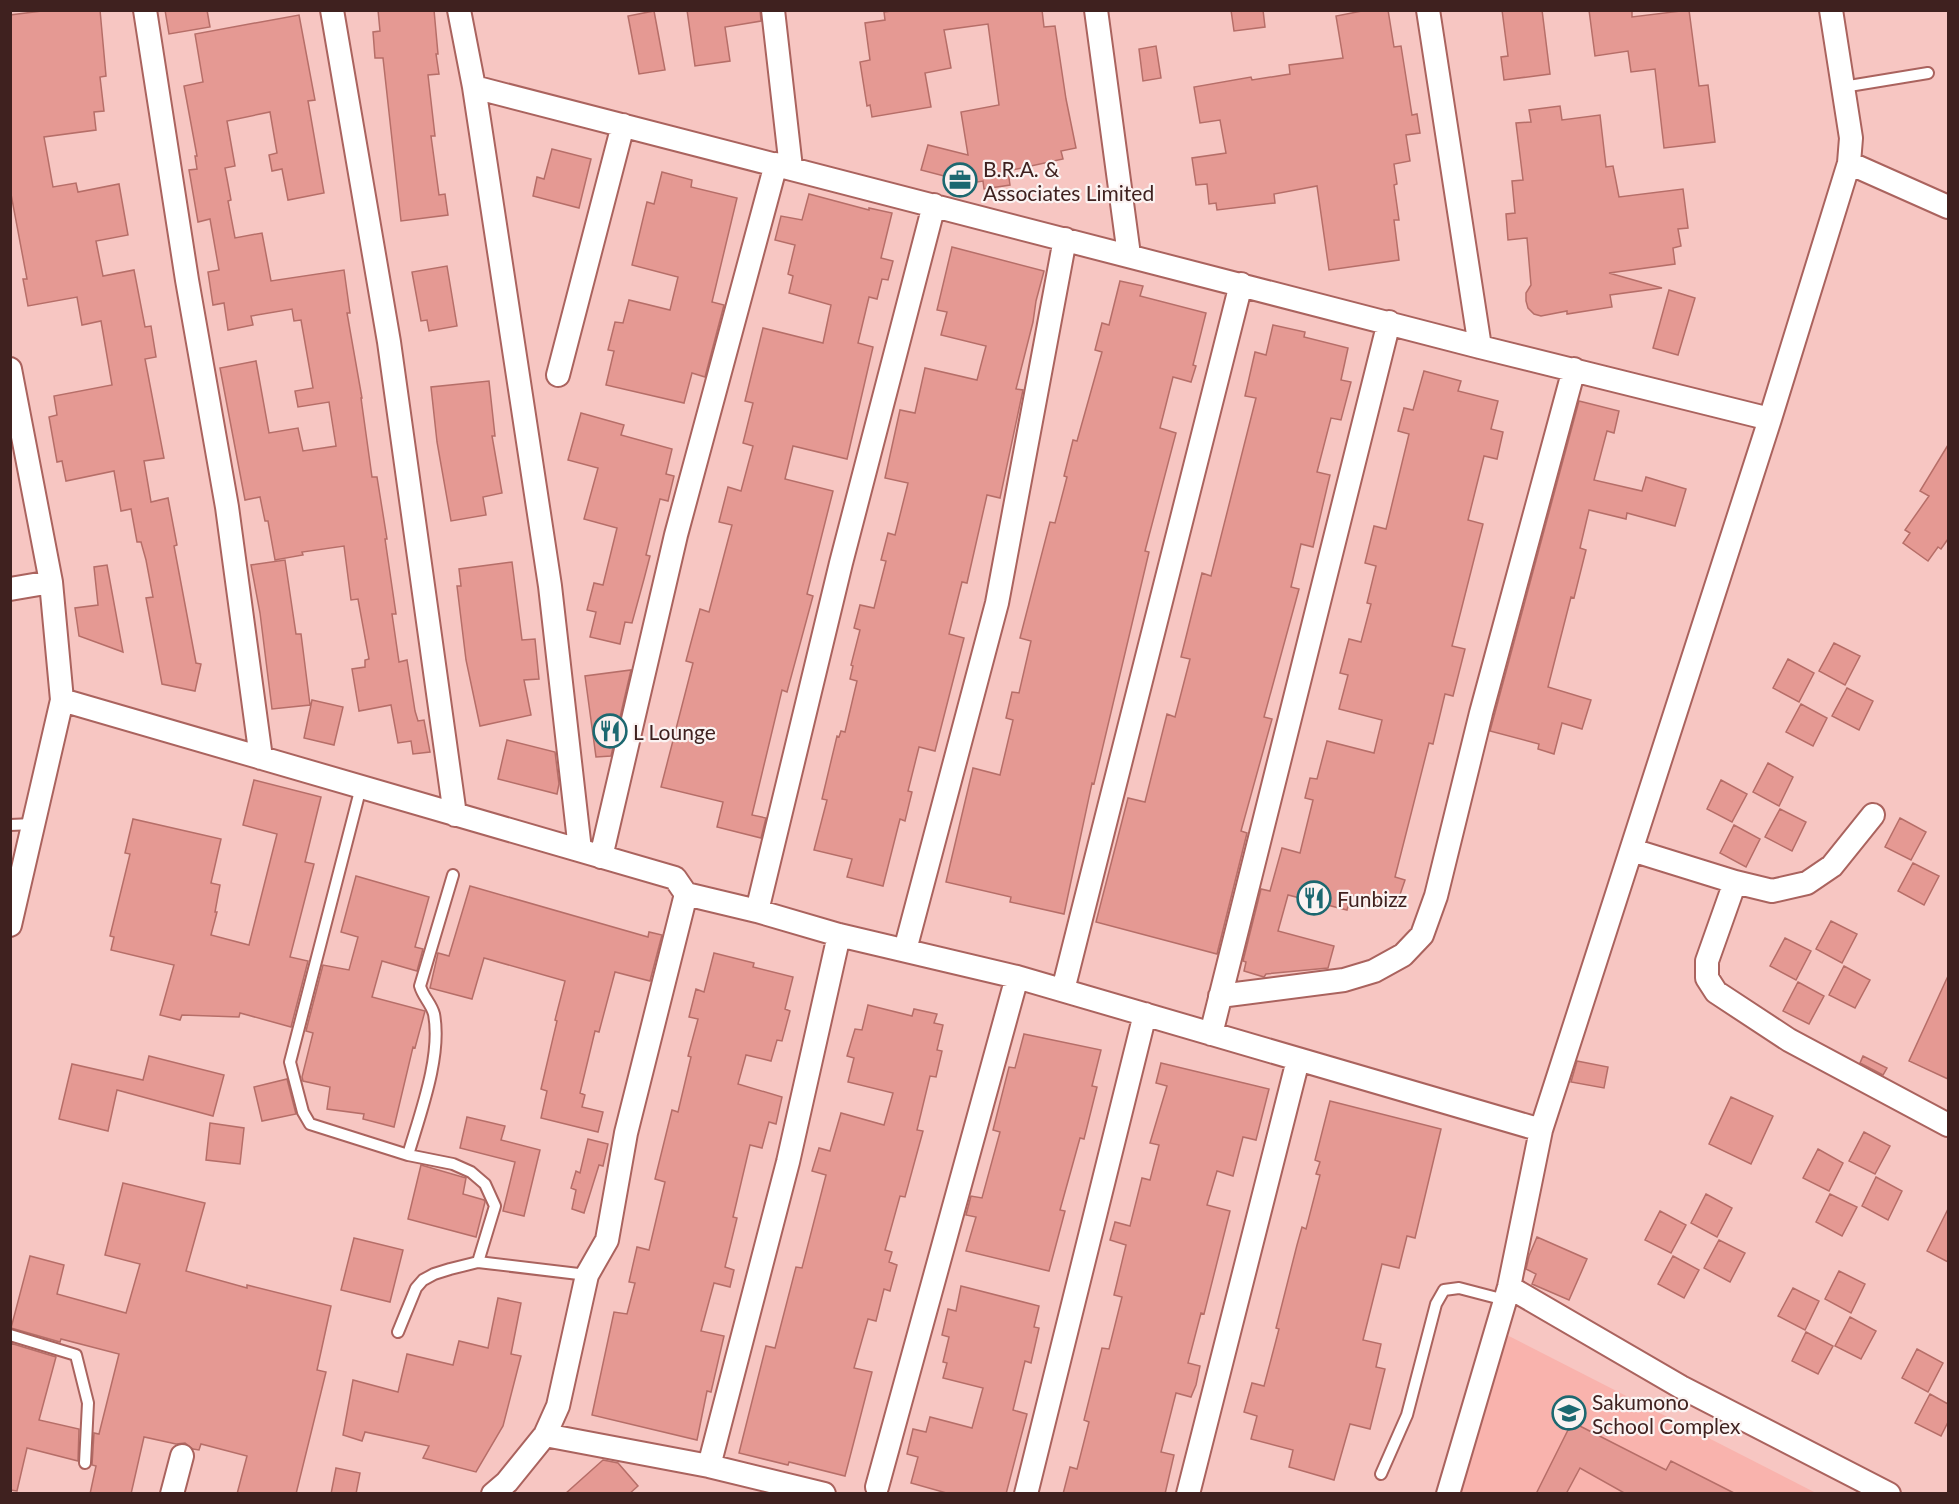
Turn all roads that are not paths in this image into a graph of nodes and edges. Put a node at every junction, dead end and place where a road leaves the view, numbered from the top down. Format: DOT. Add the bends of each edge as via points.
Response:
graph roads {
  1 [pos="146,10"];
  2 [pos="332,10"];
  3 [pos="459,10"];
  4 [pos="772,10"];
  5 [pos="1096,10"];
  6 [pos="1428,10"];
  7 [pos="1831,10"];
  8 [pos="1928,73"];
  9 [pos="474,87"];
  10 [pos="1843,87"];
  11 [pos="623,125"];
  12 [pos="1850,163"];
  13 [pos="784,166"];
  14 [pos="934,205"];
  15 [pos="1948,207"];
  16 [pos="1065,239"];
  17 [pos="1130,255"];
  18 [pos="1241,284"];
  19 [pos="1389,322"];
  20 [pos="1480,346"];
  21 [pos="10,369"];
  22 [pos="1574,369"];
  23 [pos="558,375"];
  24 [pos="16,419"];
  25 [pos="1770,419"];
  26 [pos="51,582"];
  27 [pos="10,589"];
  28 [pos="62,700"];
  29 [pos="261,758"];
  30 [pos="361,787"];
  31 [pos="455,814"];
  32 [pos="1873,815"];
  33 [pos="22,825"];
  34 [pos="1632,850"];
  35 [pos="590,854"];
  36 [pos="453,875"];
  37 [pos="1735,882"];
  38 [pos="686,894"];
  39 [pos="757,910"];
  40 [pos="10,925"];
  41 [pos="839,935"];
  42 [pos="904,950"];
  43 [pos="1017,977"];
  44 [pos="1063,990"];
  45 [pos="1220,996"];
  46 [pos="1145,1014"];
  47 [pos="1211,1034"];
  48 [pos="1298,1060"];
  49 [pos="1948,1125"];
  50 [pos="1541,1130"];
  51 [pos="408,1155"];
  52 [pos="478,1262"];
  53 [pos="587,1275"];
  54 [pos="1508,1293"];
  55 [pos="398,1332"];
  56 [pos="10,1335"];
  57 [pos="545,1435"];
  58 [pos="182,1456"];
  59 [pos="85,1463"];
  60 [pos="709,1466"];
  61 [pos="1382,1474"];
  62 [pos="877,1487"];
  63 [pos="505,1490"];
  64 [pos="1878,1491"];
  65 [pos="172,1494"];
  66 [pos="824,1494"];
  67 [pos="1026,1494"];
  68 [pos="1188,1494"];
  69 [pos="1448,1494"];
  1 -- 29 [label="street" via="227,507"];
  2 -- 31 [label="street" via="389,342"];
  3 -- 9 [label="street"];
  4 -- 13 [label="street"];
  5 -- 17 [label="street"];
  6 -- 20 [label="street"];
  7 -- 10 [label="street"];
  8 -- 10 [label="lane"];
  9 -- 11 [label="street"];
  9 -- 35 [label="street"];
  10 -- 12 [label="street" via="1851,138"];
  11 -- 13 [label="street"];
  11 -- 23 [label="street"];
  12 -- 15 [label="street"];
  12 -- 25 [label="street"];
  13 -- 14 [label="street"];
  13 -- 35 [label="street" via="676,535"];
  14 -- 16 [label="street"];
  14 -- 39 [label="street" via="841,562"];
  16 -- 17 [label="street"];
  16 -- 42 [label="street" via="997,603"];
  17 -- 18 [label="street"];
  18 -- 19 [label="street"];
  18 -- 44 [label="street"];
  19 -- 20 [label="street"];
  19 -- 45 [label="street"];
  20 -- 22 [label="street"];
  21 -- 24 [label="street"];
  22 -- 25 [label="street"];
  22 -- 45 [label="street" via="1436,896 1422,935 1403,955 1344,981"];
  24 -- 26 [label="street"];
  25 -- 34 [label="street"];
  26 -- 27 [label="street"];
  26 -- 28 [label="street"];
  28 -- 29 [label="street"];
  28 -- 33 [label="street"];
  29 -- 30 [label="street"];
  30 -- 31 [label="street"];
  30 -- 51 [label="lane" via="290,1062 310,1124"];
  31 -- 35 [label="street"];
  32 -- 37 [label="street" via="1832,866 1807,883 1772,891"];
  33 -- 40 [label="street"];
  34 -- 37 [label="street"];
  34 -- 50 [label="street"];
  35 -- 38 [label="street" via="675,878"];
  36 -- 51 [label="lane" via="420,986 434,1016 435,1041 430,1081"];
  37 -- 49 [label="street" via="1707,960 1707,978 1716,992 1789,1040"];
  38 -- 39 [label="street"];
  38 -- 53 [label="street" via="626,1133 607,1240"];
  39 -- 41 [label="street"];
  41 -- 42 [label="street"];
  41 -- 60 [label="street" via="788,1162"];
  42 -- 43 [label="street"];
  43 -- 44 [label="street"];
  43 -- 62 [label="street"];
  44 -- 46 [label="street"];
  45 -- 47 [label="street"];
  46 -- 47 [label="street"];
  46 -- 67 [label="street"];
  47 -- 48 [label="street"];
  48 -- 50 [label="street"];
  48 -- 68 [label="street"];
  50 -- 54 [label="street"];
  51 -- 52 [label="lane" via="453,1164 485,1184 495,1206"];
  52 -- 53 [label="lane"];
  52 -- 55 [label="lane" via="423,1280"];
  53 -- 57 [label="street" via="558,1406"];
  54 -- 61 [label="lane" via="1444,1290 1436,1304 1407,1415"];
  54 -- 64 [label="street"];
  54 -- 69 [label="street"];
  56 -- 59 [label="lane" via="76,1354 88,1403"];
  57 -- 60 [label="street"];
  57 -- 63 [label="street"];
  58 -- 65 [label="street"];
  60 -- 66 [label="street"];
}
